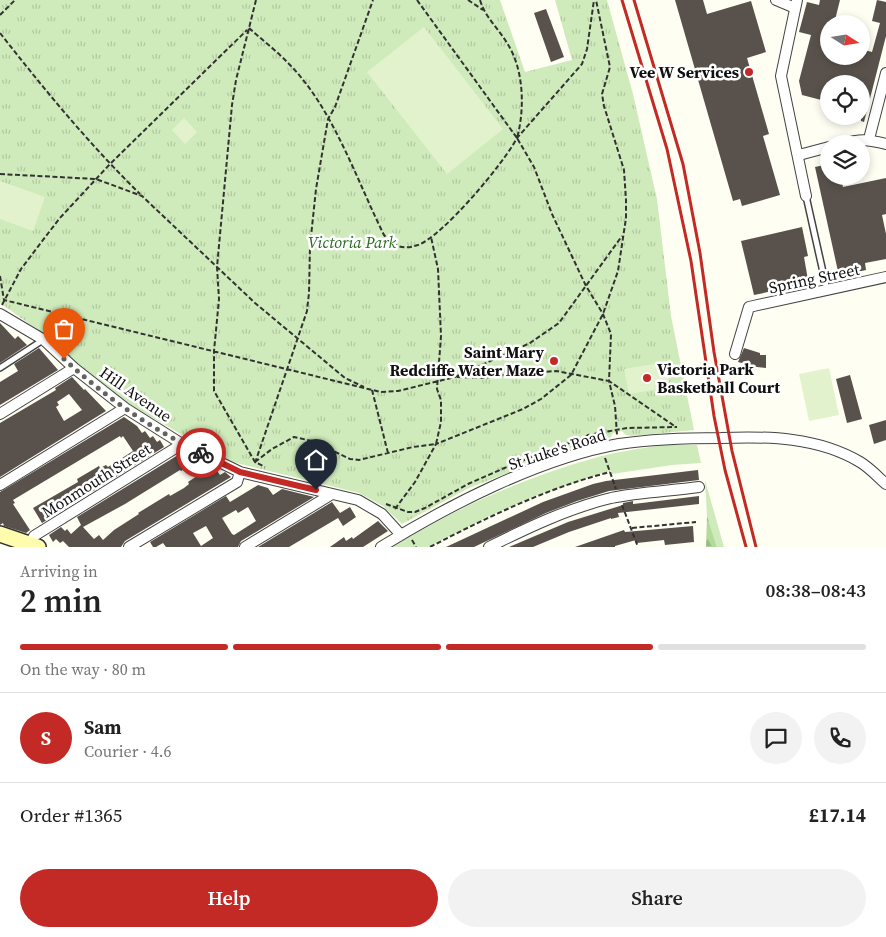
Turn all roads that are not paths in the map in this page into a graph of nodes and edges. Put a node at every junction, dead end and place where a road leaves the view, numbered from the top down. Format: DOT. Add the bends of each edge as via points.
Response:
graph roads {
  1 [pos="776,0"];
  2 [pos="796,4"];
  3 [pos="886,73"];
  4 [pos="870,135"];
  5 [pos="870,139"];
  6 [pos="886,144"];
  7 [pos="820,149"];
  8 [pos="799,155"];
  9 [pos="806,196"];
  10 [pos="886,278"];
  11 [pos="827,290"];
  12 [pos="1,309"];
  13 [pos="44,340"];
  14 [pos="735,354"];
  15 [pos="0,368"];
  16 [pos="74,368"];
  17 [pos="125,408"];
  18 [pos="0,414"];
  19 [pos="182,444"];
  20 [pos="240,472"];
  21 [pos="886,484"];
  22 [pos="0,485"];
  23 [pos="699,487"];
  24 [pos="332,494"];
  25 [pos="0,534"];
  26 [pos="405,536"];
  27 [pos="34,546"];
  28 [pos="129,547"];
  29 [pos="245,547"];
  30 [pos="381,547"];
  31 [pos="489,547"];
  1 -- 2 [label="street"];
  2 -- 8 [label="street" via="781,76"];
  3 -- 4 [label="street"];
  5 -- 6 [label="street"];
  7 -- 8 [label="street"];
  8 -- 9 [label="street"];
  9 -- 11 [label="lane"];
  10 -- 11 [label="street, Spring Street"];
  11 -- 14 [label="street, Spring Street" via="749,308"];
  12 -- 13 [label="street, Hill Avenue"];
  13 -- 15 [label="lane"];
  13 -- 16 [label="street, Hill Avenue"];
  16 -- 17 [label="street, Hill Avenue"];
  16 -- 18 [label="street"];
  17 -- 19 [label="street, Hill Avenue"];
  17 -- 22 [label="street"];
  19 -- 20 [label="street, Hill Avenue"];
  19 -- 27 [label="street, Monmouth Street" via="34,536"];
  20 -- 24 [label="street, Hill Avenue"];
  20 -- 28 [label="street" via="238,482"];
  21 -- 26 [label="street, St Luke's Road" via="860,462 787,438 657,439 618,444 524,473 472,497"];
  23 -- 31 [label="street" via="619,497 591,504"];
  24 -- 26 [label="street, Hill Avenue" via="363,502"];
  24 -- 29 [label="street"];
  25 -- 27 [label="street"];
  26 -- 30 [label="street, St Luke's Road"];
}
